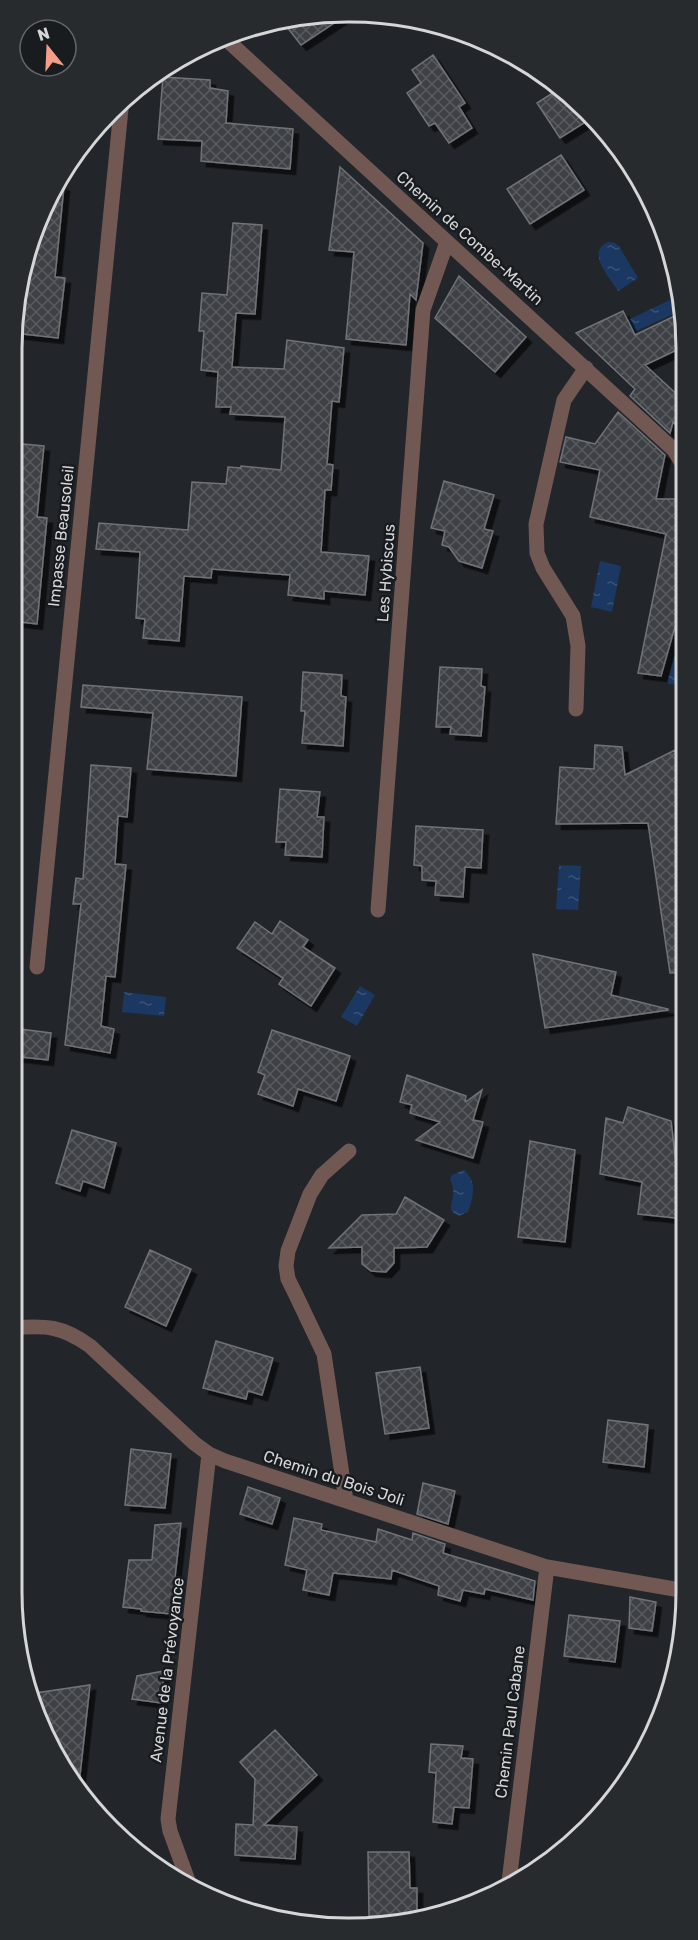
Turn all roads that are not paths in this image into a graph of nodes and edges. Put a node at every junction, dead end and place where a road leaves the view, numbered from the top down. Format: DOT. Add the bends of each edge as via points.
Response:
graph roads {
  1 [pos="232,44"];
  2 [pos="120,116"];
  3 [pos="447,242"];
  4 [pos="586,368"];
  5 [pos="676,453"];
  6 [pos="576,708"];
  7 [pos="378,910"];
  8 [pos="37,967"];
  9 [pos="349,1151"];
  10 [pos="22,1328"];
  11 [pos="209,1454"];
  12 [pos="346,1501"];
  13 [pos="547,1567"];
  14 [pos="676,1589"];
  15 [pos="186,1874"];
  16 [pos="510,1875"];
  1 -- 3 [label="street, Chemin de Combe-Martin"];
  2 -- 8 [label="street, Impasse Beausoleil"];
  3 -- 4 [label="street, Chemin de Combe-Martin"];
  3 -- 7 [label="street, Les Hybiscus" via="423,310"];
  4 -- 5 [label="street, Chemin de Combe-Martin"];
  4 -- 6 [label="street" via="564,400 536,524 537,553 543,568 573,616 578,646"];
  9 -- 12 [label="street" via="322,1175 310,1194 286,1266 288,1279 324,1354"];
  10 -- 11 [label="street, Chemin du Bois Joli" via="57,1328 73,1334"];
  11 -- 12 [label="street, Chemin du Bois Joli"];
  11 -- 15 [label="street, Avenue de la Prévoyance" via="168,1819"];
  12 -- 13 [label="street, Chemin du Bois Joli"];
  13 -- 14 [label="street, Chemin du Bois Joli"];
  13 -- 16 [label="street, Chemin Paul Cabane"];
}
